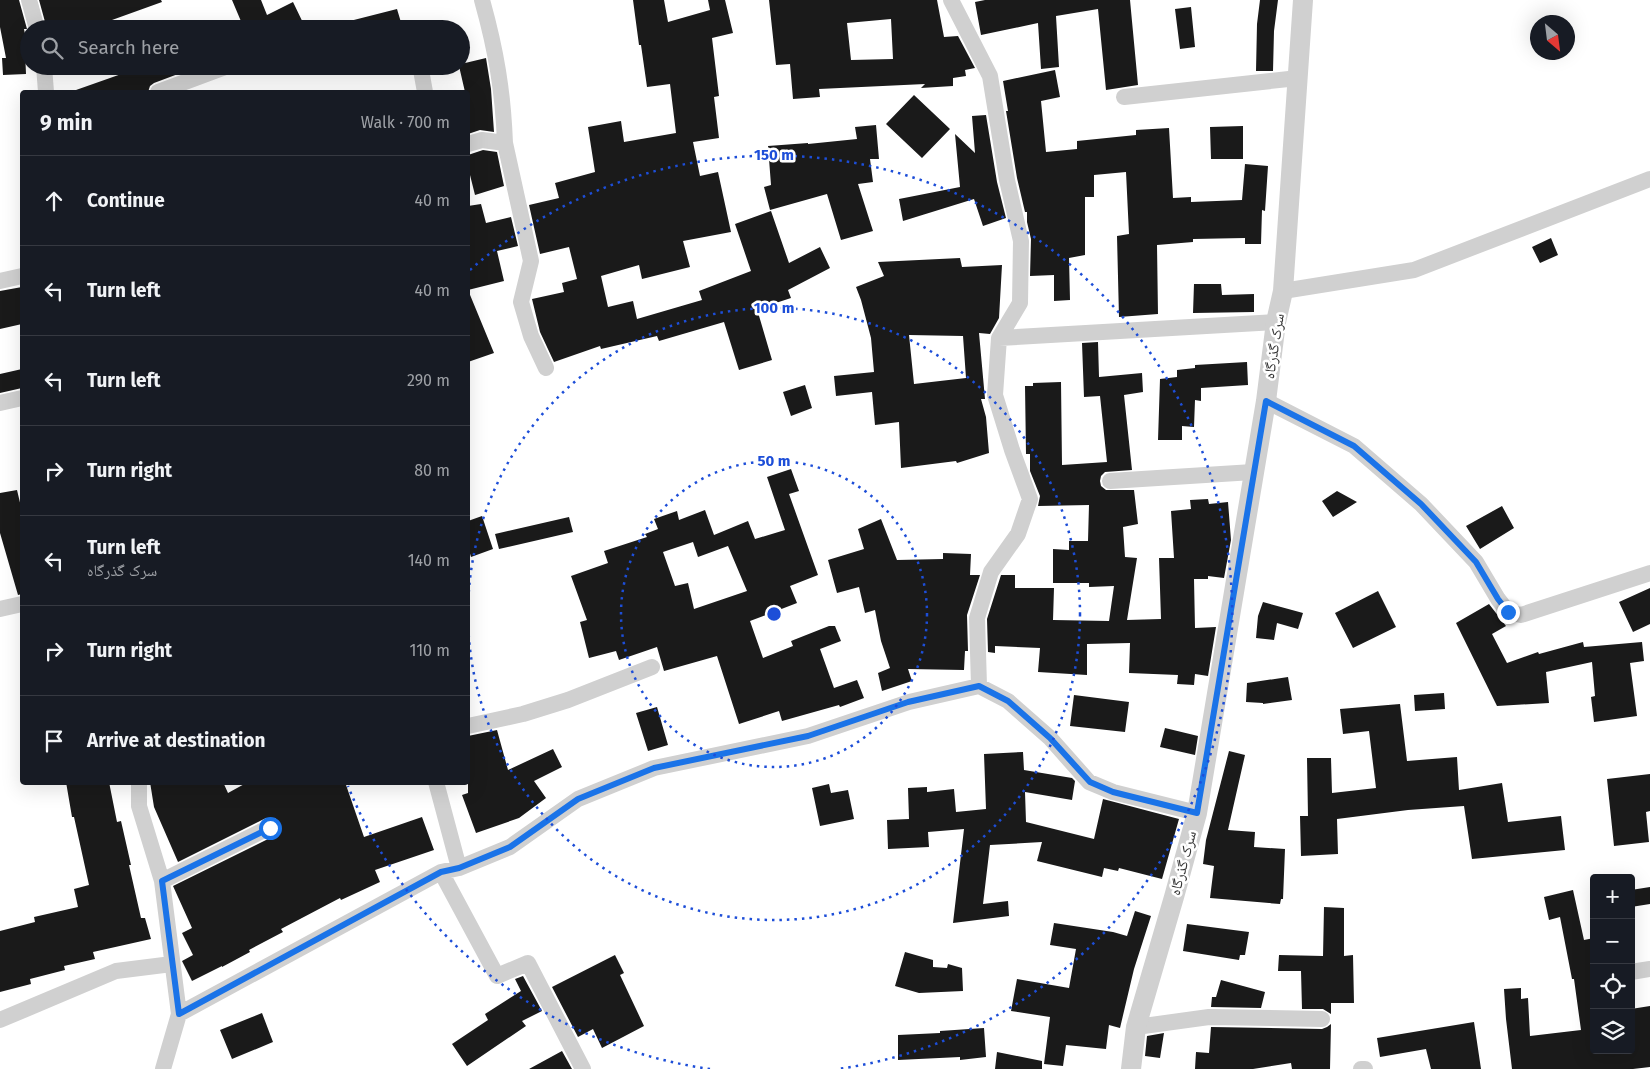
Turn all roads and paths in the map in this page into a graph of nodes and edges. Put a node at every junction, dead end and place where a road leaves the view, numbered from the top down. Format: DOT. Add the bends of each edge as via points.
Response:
graph roads {
  1 [pos="29,0"];
  2 [pos="482,0"];
  3 [pos="951,0"];
  4 [pos="1304,0"];
  5 [pos="35,20"];
  6 [pos="45,75"];
  7 [pos="204,75"];
  8 [pos="422,75"];
  9 [pos="1298,78"];
  10 [pos="46,90"];
  11 [pos="163,90"];
  12 [pos="425,90"];
  13 [pos="1124,97"];
  14 [pos="505,142"];
  15 [pos="470,143"];
  16 [pos="1650,179"];
  17 [pos="20,276"];
  18 [pos="0,281"];
  19 [pos="1283,291"];
  20 [pos="1276,322"];
  21 [pos="999,338"];
  22 [pos="546,368"];
  23 [pos="20,398"];
  24 [pos="1266,401"];
  25 [pos="0,403"];
  26 [pos="1253,472"];
  27 [pos="1110,481"];
  28 [pos="1650,573"];
  29 [pos="20,605"];
  30 [pos="0,610"];
  31 [pos="652,667"];
  32 [pos="979,686"];
  33 [pos="470,726"];
  34 [pos="139,785"];
  35 [pos="437,785"];
  36 [pos="1197,813"];
  37 [pos="270,828"];
  38 [pos="459,868"];
  39 [pos="441,872"];
  40 [pos="162,881"];
  41 [pos="172,964"];
  42 [pos="1650,969"];
  43 [pos="1635,971"];
  44 [pos="179,1014"];
  45 [pos="1322,1019"];
  46 [pos="0,1020"];
  47 [pos="1136,1027"];
  48 [pos="163,1069"];
  49 [pos="583,1069"];
  50 [pos="1132,1069"];
  1 -- 5 [label="street"];
  2 -- 14 [label="street" via="504,102"];
  3 -- 21 [label="street" via="990,76 1021,241 1020,303"];
  4 -- 9 [label="street, سرک گذرگاه"];
  6 -- 10 [label="street"];
  7 -- 11 [label="street"];
  8 -- 12 [label="street"];
  9 -- 13 [label="street"];
  9 -- 19 [label="street, سرک گذرگاه"];
  14 -- 15 [label="street" via="482,140"];
  14 -- 22 [label="street" via="531,261 521,302 531,336"];
  16 -- 19 [label="street" via="1414,270"];
  17 -- 18 [label="street"];
  19 -- 20 [label="street, سرک گذرگاه"];
  20 -- 21 [label="street"];
  20 -- 24 [label="street, سرک گذرگاه"];
  21 -- 32 [label="street" via="996,395 1030,499 1018,534 991,572 977,618"];
  23 -- 25 [label="street"];
  24 -- 26 [label="street, سرک گذرگاه"];
  24 -- 28 [label="street" via="1354,446 1421,504 1476,562 1508,612 1521,616"];
  26 -- 27 [label="street"];
  26 -- 36 [label="street, سرک گذرگاه"];
  29 -- 30 [label="street"];
  31 -- 33 [label="street" via="550,706"];
  32 -- 36 [label="street" via="1008,701 1050,738 1090,782 1113,792"];
  32 -- 38 [label="street" via="908,702 808,736 654,768 578,799 510,847"];
  34 -- 40 [label="street" via="139,806"];
  35 -- 38 [label="street"];
  36 -- 47 [label="street, سرک گذرگاه"];
  37 -- 40 [label="street"];
  38 -- 39 [label="street"];
  39 -- 44 [label="street"];
  39 -- 49 [label="street" via="497,976 528,963"];
  40 -- 41 [label="street"];
  41 -- 44 [label="street"];
  41 -- 46 [label="street" via="116,971"];
  42 -- 43 [label="street"];
  44 -- 48 [label="street"];
  45 -- 47 [label="street" via="1209,1017"];
  47 -- 50 [label="street, سرک گذرگاه"];
}
